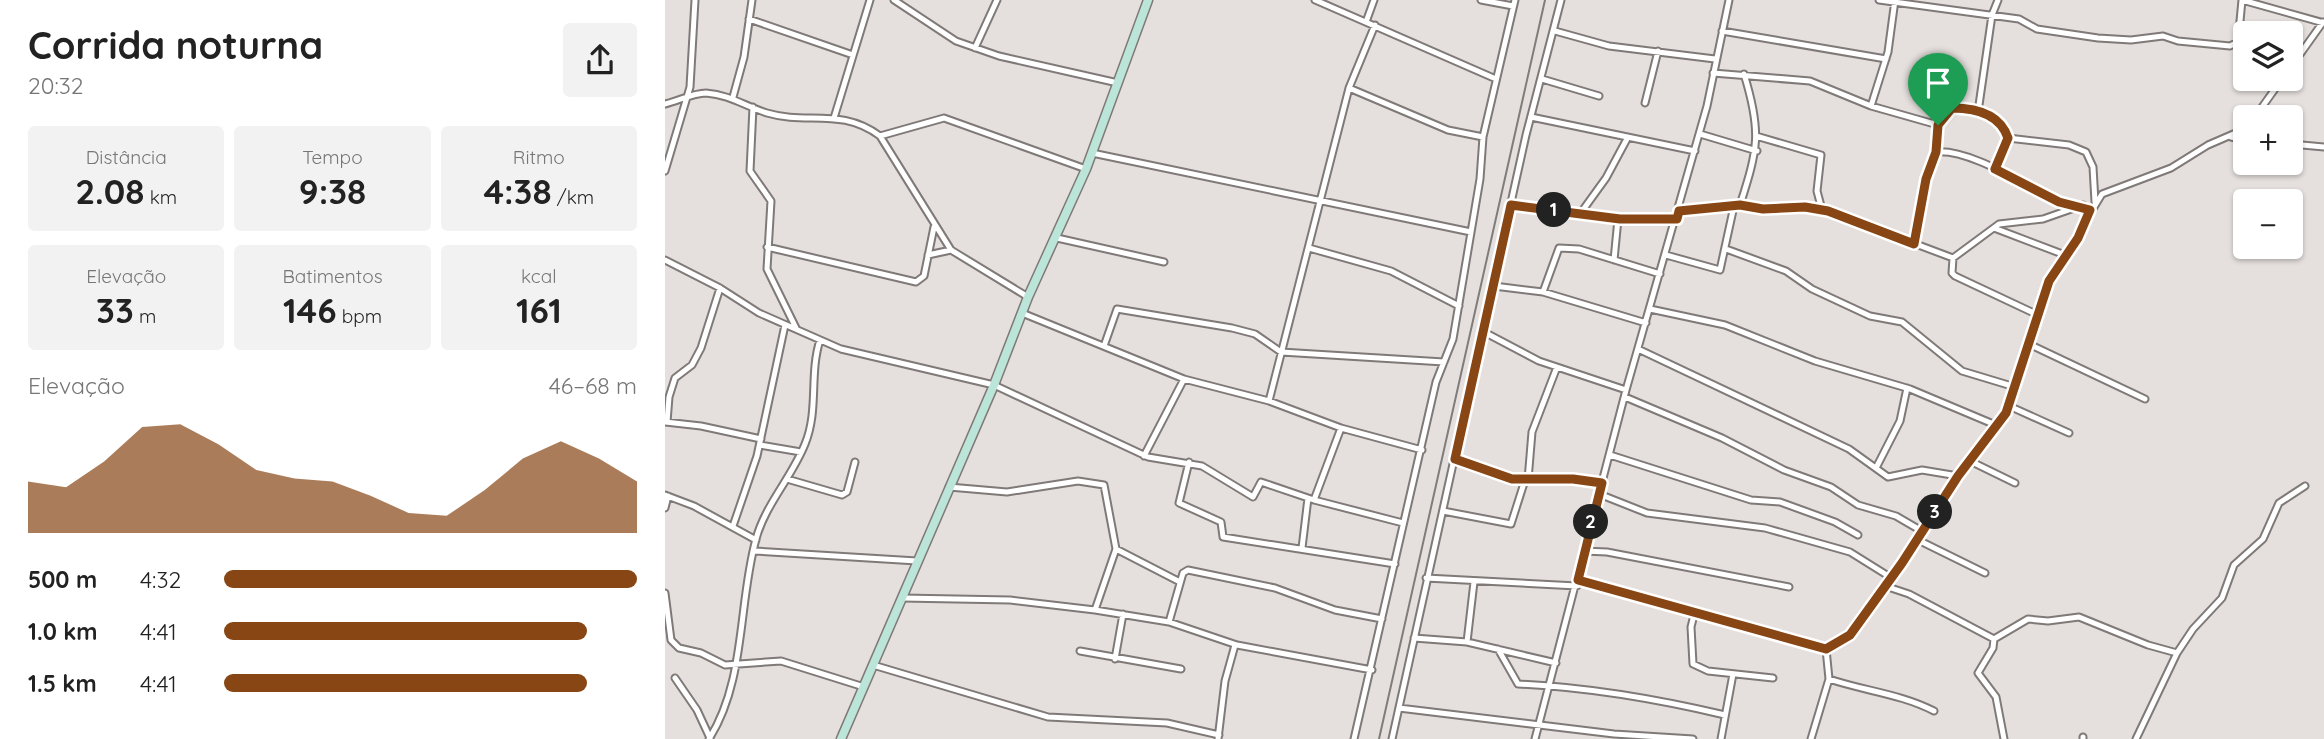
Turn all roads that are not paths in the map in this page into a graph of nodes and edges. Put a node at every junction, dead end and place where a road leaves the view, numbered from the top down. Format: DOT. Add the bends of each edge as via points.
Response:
graph roads {
  1 [pos="695,0"];
  2 [pos="752,0"];
  3 [pos="870,0"];
  4 [pos="894,0"];
  5 [pos="997,0"];
  6 [pos="1148,0"];
  7 [pos="1315,0"];
  8 [pos="1374,0"];
  9 [pos="1481,0"];
  10 [pos="1561,0"];
  11 [pos="1729,0"];
  12 [pos="1879,0"];
  13 [pos="1999,0"];
  14 [pos="1895,1"];
  15 [pos="1514,3"];
  16 [pos="1992,15"];
  17 [pos="749,19"];
  18 [pos="1366,22"];
  19 [pos="2323,22"];
  20 [pos="1375,25"];
  21 [pos="1722,31"];
  22 [pos="1555,32"];
  23 [pos="975,48"];
  24 [pos="2303,50"];
  25 [pos="1658,51"];
  26 [pos="853,55"];
  27 [pos="1715,59"];
  28 [pos="1886,59"];
  29 [pos="1713,73"];
  30 [pos="1744,74"];
  31 [pos="1496,79"];
  32 [pos="1542,79"];
  33 [pos="1118,83"];
  34 [pos="1349,88"];
  35 [pos="1599,96"];
  36 [pos="733,97"];
  37 [pos="688,99"];
  38 [pos="1645,103"];
  39 [pos="665,104"];
  40 [pos="1871,106"];
  41 [pos="753,107"];
  42 [pos="1978,112"];
  43 [pos="1531,117"];
  44 [pos="834,118"];
  45 [pos="1938,125"];
  46 [pos="1700,134"];
  47 [pos="880,136"];
  48 [pos="1756,136"];
  49 [pos="1483,137"];
  50 [pos="1627,137"];
  51 [pos="2231,137"];
  52 [pos="2008,138"];
  53 [pos="2303,145"];
  54 [pos="2324,147"];
  55 [pos="1695,151"];
  56 [pos="1757,151"];
  57 [pos="1936,152"];
  58 [pos="1093,153"];
  59 [pos="1086,169"];
  60 [pos="1995,169"];
  61 [pos="665,171"];
  62 [pos="1321,200"];
  63 [pos="2095,202"];
  64 [pos="1511,205"];
  65 [pos="1737,205"];
  66 [pos="2076,207"];
  67 [pos="1822,210"];
  68 [pos="2090,210"];
  69 [pos="1679,211"];
  70 [pos="1580,214"];
  71 [pos="1618,219"];
  72 [pos="1677,219"];
  73 [pos="934,227"];
  74 [pos="1994,228"];
  75 [pos="1471,232"];
  76 [pos="1057,238"];
  77 [pos="1914,244"];
  78 [pos="767,247"];
  79 [pos="1309,248"];
  80 [pos="1726,249"];
  81 [pos="951,250"];
  82 [pos="1666,255"];
  83 [pos="2065,255"];
  84 [pos="928,256"];
  85 [pos="1953,258"];
  86 [pos="665,260"];
  87 [pos="1614,260"];
  88 [pos="1164,262"];
  89 [pos="1660,274"];
  90 [pos="1494,286"];
  91 [pos="720,288"];
  92 [pos="1543,292"];
  93 [pos="1028,297"];
  94 [pos="1459,306"];
  95 [pos="1650,309"];
  96 [pos="1022,313"];
  97 [pos="2038,315"];
  98 [pos="1646,323"];
  99 [pos="785,325"];
  100 [pos="796,328"];
  101 [pos="1484,331"];
  102 [pos="820,340"];
  103 [pos="2029,344"];
  104 [pos="1104,346"];
  105 [pos="1638,349"];
  106 [pos="1281,352"];
  107 [pos="1444,362"];
  108 [pos="1557,367"];
  109 [pos="1184,379"];
  110 [pos="994,385"];
  111 [pos="2015,387"];
  112 [pos="1907,388"];
  113 [pos="1625,393"];
  114 [pos="2144,399"];
  115 [pos="1269,401"];
  116 [pos="2009,406"];
  117 [pos="666,422"];
  118 [pos="1998,426"];
  119 [pos="1341,428"];
  120 [pos="2069,433"];
  121 [pos="761,442"];
  122 [pos="1422,450"];
  123 [pos="801,452"];
  124 [pos="1144,456"];
  125 [pos="1610,456"];
  126 [pos="1455,459"];
  127 [pos="1970,461"];
  128 [pos="855,462"];
  129 [pos="1189,462"];
  130 [pos="1876,468"];
  131 [pos="1958,476"];
  132 [pos="787,479"];
  133 [pos="1527,480"];
  134 [pos="1602,483"];
  135 [pos="2015,483"];
  136 [pos="949,486"];
  137 [pos="2305,486"];
  138 [pos="1599,494"];
  139 [pos="666,496"];
  140 [pos="1311,499"];
  141 [pos="665,508"];
  142 [pos="1443,511"];
  143 [pos="1403,523"];
  144 [pos="733,526"];
  145 [pos="1920,530"];
  146 [pos="1858,535"];
  147 [pos="1916,539"];
  148 [pos="755,540"];
  149 [pos="1302,548"];
  150 [pos="1116,549"];
  151 [pos="755,551"];
  152 [pos="1583,551"];
  153 [pos="918,561"];
  154 [pos="1395,564"];
  155 [pos="1985,573"];
  156 [pos="1890,577"];
  157 [pos="1426,578"];
  158 [pos="1180,582"];
  159 [pos="1474,582"];
  160 [pos="1577,583"];
  161 [pos="1885,586"];
  162 [pos="1789,587"];
  163 [pos="665,593"];
  164 [pos="902,598"];
  165 [pos="1095,610"];
  166 [pos="1695,611"];
  167 [pos="1123,614"];
  168 [pos="1382,619"];
  169 [pos="1169,622"];
  170 [pos="1414,638"];
  171 [pos="1994,639"];
  172 [pos="1467,642"];
  173 [pos="1235,645"];
  174 [pos="1498,649"];
  175 [pos="1826,649"];
  176 [pos="1080,651"];
  177 [pos="2177,653"];
  178 [pos="1115,659"];
  179 [pos="1556,663"];
  180 [pos="734,665"];
  181 [pos="873,665"];
  182 [pos="1181,669"];
  183 [pos="1372,670"];
  184 [pos="1733,674"];
  185 [pos="675,678"];
  186 [pos="1773,678"];
  187 [pos="1829,679"];
  188 [pos="1549,685"];
  189 [pos="864,687"];
  190 [pos="1399,708"];
  191 [pos="1934,711"];
  192 [pos="1725,715"];
  193 [pos="1539,723"];
  194 [pos="1605,736"];
  195 [pos="1219,737"];
  196 [pos="709,738"];
  197 [pos="841,739"];
  198 [pos="1354,739"];
  199 [pos="1392,739"];
  200 [pos="1535,739"];
  201 [pos="1693,739"];
  202 [pos="1721,739"];
  203 [pos="1811,739"];
  204 [pos="2004,739"];
  205 [pos="2136,739"];
  1 -- 37 [label="street"];
  2 -- 17 [label="street"];
  3 -- 26 [label="street"];
  4 -- 23 [label="street" via="956,41"];
  5 -- 23 [label="street"];
  6 -- 33 [label="street"];
  7 -- 18 [label="street"];
  8 -- 18 [label="street"];
  9 -- 15 [label="street"];
  10 -- 22 [label="street"];
  11 -- 21 [label="street"];
  12 -- 14 [label="street"];
  13 -- 16 [label="street"];
  14 -- 16 [label="street"];
  14 -- 28 [label="street"];
  15 -- 31 [label="street"];
  16 -- 19 [label="street" via="2019,19 2037,29 2098,38 2163,36 2235,46 2242,0"];
  16 -- 42 [label="street"];
  17 -- 26 [label="street"];
  17 -- 36 [label="street"];
  18 -- 20 [label="street"];
  19 -- 24 [label="street"];
  20 -- 31 [label="street"];
  20 -- 34 [label="street"];
  21 -- 27 [label="street"];
  21 -- 28 [label="street"];
  22 -- 25 [label="street" via="1609,46"];
  22 -- 32 [label="street"];
  23 -- 33 [label="street"];
  25 -- 27 [label="street"];
  25 -- 38 [label="street"];
  26 -- 44 [label="street"];
  27 -- 29 [label="street"];
  28 -- 40 [label="street"];
  29 -- 30 [label="street"];
  29 -- 46 [label="street"];
  30 -- 40 [label="street" via="1810,82"];
  30 -- 48 [label="street"];
  31 -- 49 [label="street"];
  32 -- 35 [label="street"];
  32 -- 43 [label="street"];
  33 -- 58 [label="street"];
  34 -- 49 [label="street" via="1448,130"];
  34 -- 62 [label="street"];
  36 -- 37 [label="street" via="704,93"];
  36 -- 41 [label="street"];
  37 -- 39 [label="street"];
  37 -- 61 [label="street"];
  40 -- 45 [label="street"];
  41 -- 44 [label="street" via="778,115"];
  41 -- 78 [label="street" via="750,171 771,201"];
  42 -- 45 [label="street" via="1952,108"];
  42 -- 52 [label="street" via="2000,123"];
  43 -- 50 [label="street"];
  43 -- 64 [label="street"];
  44 -- 47 [label="street" via="864,124"];
  45 -- 57 [label="street"];
  46 -- 55 [label="street"];
  46 -- 56 [label="street"];
  47 -- 59 [label="street" via="944,118"];
  47 -- 73 [label="street"];
  48 -- 56 [label="street"];
  48 -- 67 [label="street" via="1821,155 1817,191"];
  49 -- 75 [label="street"];
  50 -- 55 [label="street"];
  50 -- 70 [label="street" via="1609,174"];
  51 -- 63 [label="street" via="2171,168 2102,194"];
  52 -- 60 [label="street"];
  52 -- 63 [label="street" via="2069,145 2086,152 2093,167"];
  53 -- 54 [label="street"];
  55 -- 69 [label="street"];
  56 -- 65 [label="street"];
  57 -- 60 [label="street"];
  57 -- 77 [label="street"];
  58 -- 59 [label="street"];
  58 -- 62 [label="street"];
  59 -- 76 [label="street"];
  60 -- 66 [label="street"];
  62 -- 75 [label="street"];
  62 -- 79 [label="street"];
  63 -- 68 [label="street"];
  64 -- 70 [label="street"];
  64 -- 90 [label="street"];
  65 -- 67 [label="street"];
  65 -- 69 [label="street"];
  65 -- 80 [label="street"];
  66 -- 68 [label="street"];
  66 -- 74 [label="street"];
  67 -- 77 [label="street"];
  68 -- 83 [label="street"];
  69 -- 72 [label="street"];
  70 -- 71 [label="street"];
  71 -- 72 [label="street"];
  71 -- 87 [label="street"];
  72 -- 82 [label="street"];
  73 -- 81 [label="street"];
  73 -- 84 [label="street"];
  74 -- 83 [label="street"];
  74 -- 85 [label="street"];
  75 -- 94 [label="street"];
  76 -- 88 [label="street"];
  76 -- 93 [label="street"];
  77 -- 85 [label="street"];
  78 -- 84 [label="street" via="909,283 922,279"];
  78 -- 100 [label="street" via="769,276"];
  79 -- 94 [label="street" via="1391,271"];
  79 -- 106 [label="street"];
  80 -- 82 [label="street" via="1720,270"];
  80 -- 111 [label="street" via="1786,271 1812,289 1870,316 1902,322 1962,371"];
  81 -- 84 [label="street"];
  81 -- 93 [label="street"];
  82 -- 89 [label="street"];
  83 -- 97 [label="street" via="2049,281"];
  85 -- 97 [label="street" via="1955,276"];
  86 -- 91 [label="street"];
  87 -- 89 [label="street"];
  87 -- 92 [label="street" via="1559,248"];
  89 -- 95 [label="street"];
  90 -- 92 [label="street"];
  90 -- 101 [label="street"];
  91 -- 99 [label="street"];
  91 -- 117 [label="street" via="701,348 692,365 675,378"];
  92 -- 98 [label="street"];
  93 -- 96 [label="street"];
  94 -- 107 [label="street"];
  95 -- 98 [label="street"];
  95 -- 112 [label="street" via="1725,325 1815,361"];
  96 -- 104 [label="street"];
  96 -- 110 [label="street"];
  97 -- 103 [label="street"];
  98 -- 105 [label="street"];
  99 -- 100 [label="street"];
  99 -- 121 [label="street"];
  100 -- 102 [label="street"];
  101 -- 108 [label="street"];
  101 -- 126 [label="street"];
  102 -- 110 [label="street"];
  102 -- 123 [label="street" via="815,354 813,422"];
  103 -- 111 [label="street"];
  103 -- 114 [label="street"];
  104 -- 106 [label="street" via="1117,309 1255,334"];
  104 -- 109 [label="street"];
  105 -- 113 [label="street"];
  105 -- 130 [label="street" via="1849,449"];
  106 -- 107 [label="street"];
  106 -- 115 [label="street"];
  107 -- 122 [label="street"];
  108 -- 113 [label="street"];
  108 -- 133 [label="street" via="1532,432"];
  109 -- 115 [label="street"];
  109 -- 124 [label="street"];
  110 -- 124 [label="street"];
  110 -- 136 [label="street"];
  111 -- 116 [label="street"];
  112 -- 118 [label="street"];
  112 -- 130 [label="street" via="1892,442"];
  113 -- 125 [label="street"];
  113 -- 145 [label="street"];
  115 -- 119 [label="street"];
  116 -- 118 [label="street"];
  116 -- 120 [label="street"];
  117 -- 121 [label="street"];
  118 -- 127 [label="street"];
  119 -- 122 [label="street"];
  119 -- 140 [label="street"];
  121 -- 123 [label="street"];
  121 -- 144 [label="street"];
  122 -- 143 [label="street"];
  123 -- 132 [label="street"];
  124 -- 129 [label="street"];
  125 -- 134 [label="street"];
  125 -- 146 [label="street" via="1751,500 1780,502"];
  126 -- 133 [label="street"];
  126 -- 142 [label="street"];
  127 -- 131 [label="street"];
  127 -- 135 [label="street"];
  128 -- 132 [label="street" via="847,492 842,495"];
  129 -- 140 [label="street" via="1253,497 1261,482"];
  129 -- 149 [label="street" via="1179,503 1221,522 1223,537"];
  130 -- 131 [label="street" via="1890,477 1922,470"];
  131 -- 145 [label="street"];
  132 -- 148 [label="street"];
  133 -- 134 [label="street"];
  133 -- 142 [label="street" via="1511,524"];
  134 -- 138 [label="street"];
  136 -- 150 [label="street" via="1007,492 1078,481 1104,485"];
  136 -- 153 [label="street"];
  137 -- 177 [label="street" via="2277,506 2263,539 2234,565 2225,593"];
  138 -- 152 [label="street"];
  138 -- 156 [label="street" via="1647,513 1765,528 1850,552"];
  139 -- 141 [label="street"];
  139 -- 144 [label="street"];
  140 -- 143 [label="street"];
  140 -- 149 [label="street"];
  142 -- 157 [label="street"];
  143 -- 154 [label="street"];
  144 -- 148 [label="street"];
  145 -- 147 [label="street"];
  147 -- 155 [label="street"];
  147 -- 156 [label="street"];
  148 -- 151 [label="street"];
  149 -- 154 [label="street"];
  150 -- 158 [label="street"];
  150 -- 165 [label="street"];
  151 -- 153 [label="street"];
  151 -- 180 [label="street"];
  152 -- 160 [label="street"];
  152 -- 162 [label="street"];
  153 -- 164 [label="street"];
  154 -- 168 [label="street"];
  156 -- 161 [label="street"];
  157 -- 159 [label="street"];
  157 -- 170 [label="street"];
  158 -- 168 [label="street" via="1188,570 1275,588 1335,610"];
  158 -- 169 [label="street"];
  159 -- 160 [label="street"];
  159 -- 172 [label="street"];
  160 -- 166 [label="street"];
  160 -- 179 [label="street"];
  161 -- 171 [label="street"];
  161 -- 175 [label="street" via="1850,635"];
  163 -- 180 [label="street" via="673,644"];
  164 -- 165 [label="street" via="1010,600"];
  164 -- 181 [label="street"];
  165 -- 167 [label="street"];
  166 -- 175 [label="street"];
  166 -- 184 [label="street" via="1693,664"];
  167 -- 169 [label="street"];
  167 -- 178 [label="street"];
  168 -- 183 [label="street"];
  169 -- 173 [label="street"];
  170 -- 172 [label="street"];
  170 -- 190 [label="street"];
  171 -- 177 [label="street" via="2028,619 2079,617"];
  171 -- 204 [label="street" via="1978,676 1996,697"];
  172 -- 174 [label="street"];
  173 -- 183 [label="street"];
  173 -- 195 [label="street" via="1225,681"];
  174 -- 179 [label="street"];
  174 -- 188 [label="street" via="1518,684"];
  175 -- 187 [label="street"];
  176 -- 178 [label="street"];
  177 -- 205 [label="street"];
  178 -- 182 [label="street"];
  179 -- 188 [label="street"];
  180 -- 189 [label="street" via="781,661"];
  180 -- 196 [label="street" via="729,702"];
  181 -- 189 [label="street"];
  181 -- 195 [label="street" via="1048,717 1167,723"];
  183 -- 198 [label="street"];
  184 -- 186 [label="street"];
  184 -- 192 [label="street"];
  185 -- 196 [label="street"];
  187 -- 191 [label="street" via="1895,694"];
  187 -- 203 [label="street"];
  188 -- 192 [label="street"];
  188 -- 193 [label="street"];
  189 -- 197 [label="street"];
  190 -- 193 [label="street"];
  190 -- 199 [label="street"];
  192 -- 202 [label="street"];
  193 -- 194 [label="street"];
  193 -- 200 [label="street"];
  194 -- 201 [label="street"];
}
